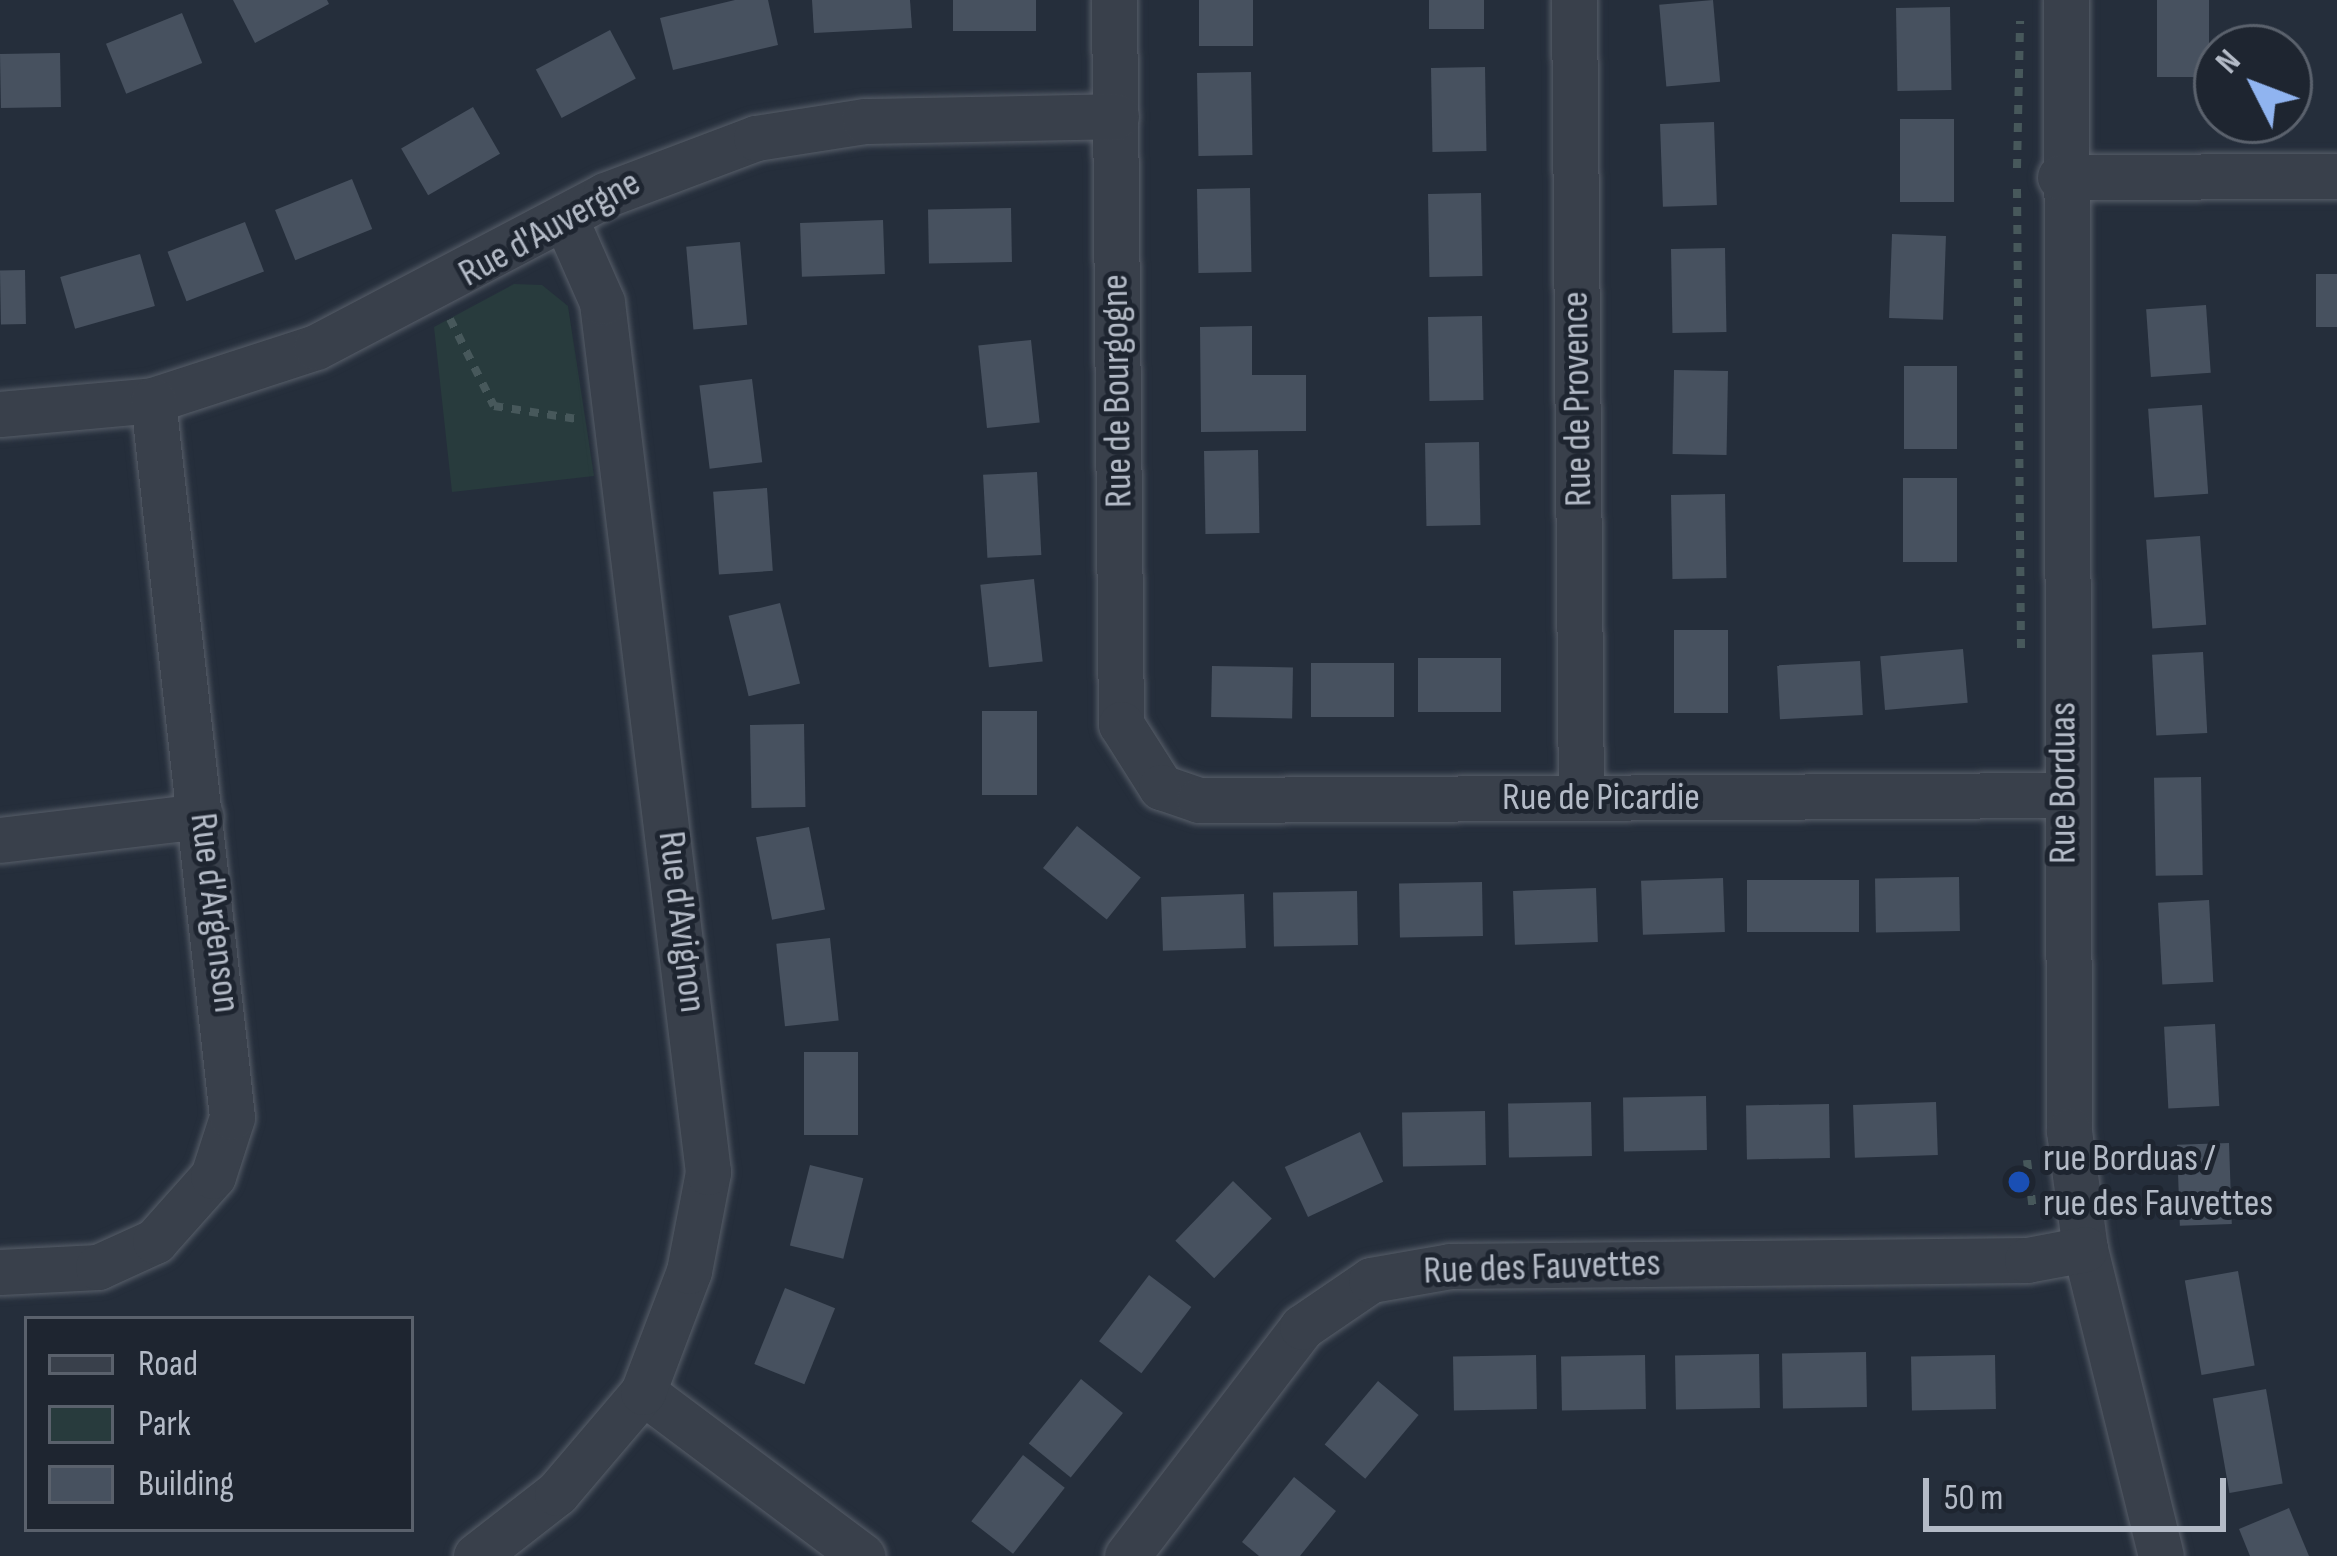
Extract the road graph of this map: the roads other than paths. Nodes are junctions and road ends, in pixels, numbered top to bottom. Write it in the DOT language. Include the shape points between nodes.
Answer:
graph roads {
  1 [pos="1114,0"];
  2 [pos="1574,0"];
  3 [pos="2066,0"];
  4 [pos="1116,116"];
  5 [pos="2337,176"];
  6 [pos="2060,177"];
  7 [pos="565,218"];
  8 [pos="153,400"];
  9 [pos="0,414"];
  10 [pos="1146,775"];
  11 [pos="2063,795"];
  12 [pos="1581,798"];
  13 [pos="201,816"];
  14 [pos="0,840"];
  15 [pos="2085,1249"];
  16 [pos="0,1272"];
  17 [pos="643,1392"];
  18 [pos="476,1556"];
  19 [pos="862,1556"];
  20 [pos="1126,1556"];
  21 [pos="2161,1556"];
  1 -- 4 [label="street, Rue de Bourgogne"];
  2 -- 12 [label="street, Rue de Provence"];
  3 -- 6 [label="street, Rue Borduas"];
  4 -- 7 [label="street, Rue d'Auvergne" via="797,130 673,164"];
  4 -- 10 [label="street, Rue de Bourgogne" via="1121,724"];
  5 -- 6 [label="street"];
  6 -- 11 [label="street, Rue Borduas"];
  7 -- 8 [label="street, Rue d'Auvergne" via="358,331"];
  7 -- 17 [label="street, Rue d'Avignon" via="602,302 708,1139 699,1232"];
  8 -- 9 [label="street, Rue d'Auvergne"];
  8 -- 13 [label="street, Rue d'Argenson"];
  10 -- 12 [label="street, Rue de Picardie" via="1199,800"];
  11 -- 12 [label="street, Rue de Picardie"];
  11 -- 15 [label="street, Rue Borduas" via="2066,1076"];
  13 -- 14 [label="street"];
  13 -- 16 [label="street, Rue d'Argenson" via="233,1080 219,1161 177,1222 128,1257"];
  15 -- 20 [label="street, Rue des Fauvettes" via="2027,1260 1450,1266 1371,1280 1302,1328"];
  15 -- 21 [label="street, Rue Borduas"];
  17 -- 18 [label="street, Rue d'Avignon" via="557,1493"];
  17 -- 19 [label="street"];
}
